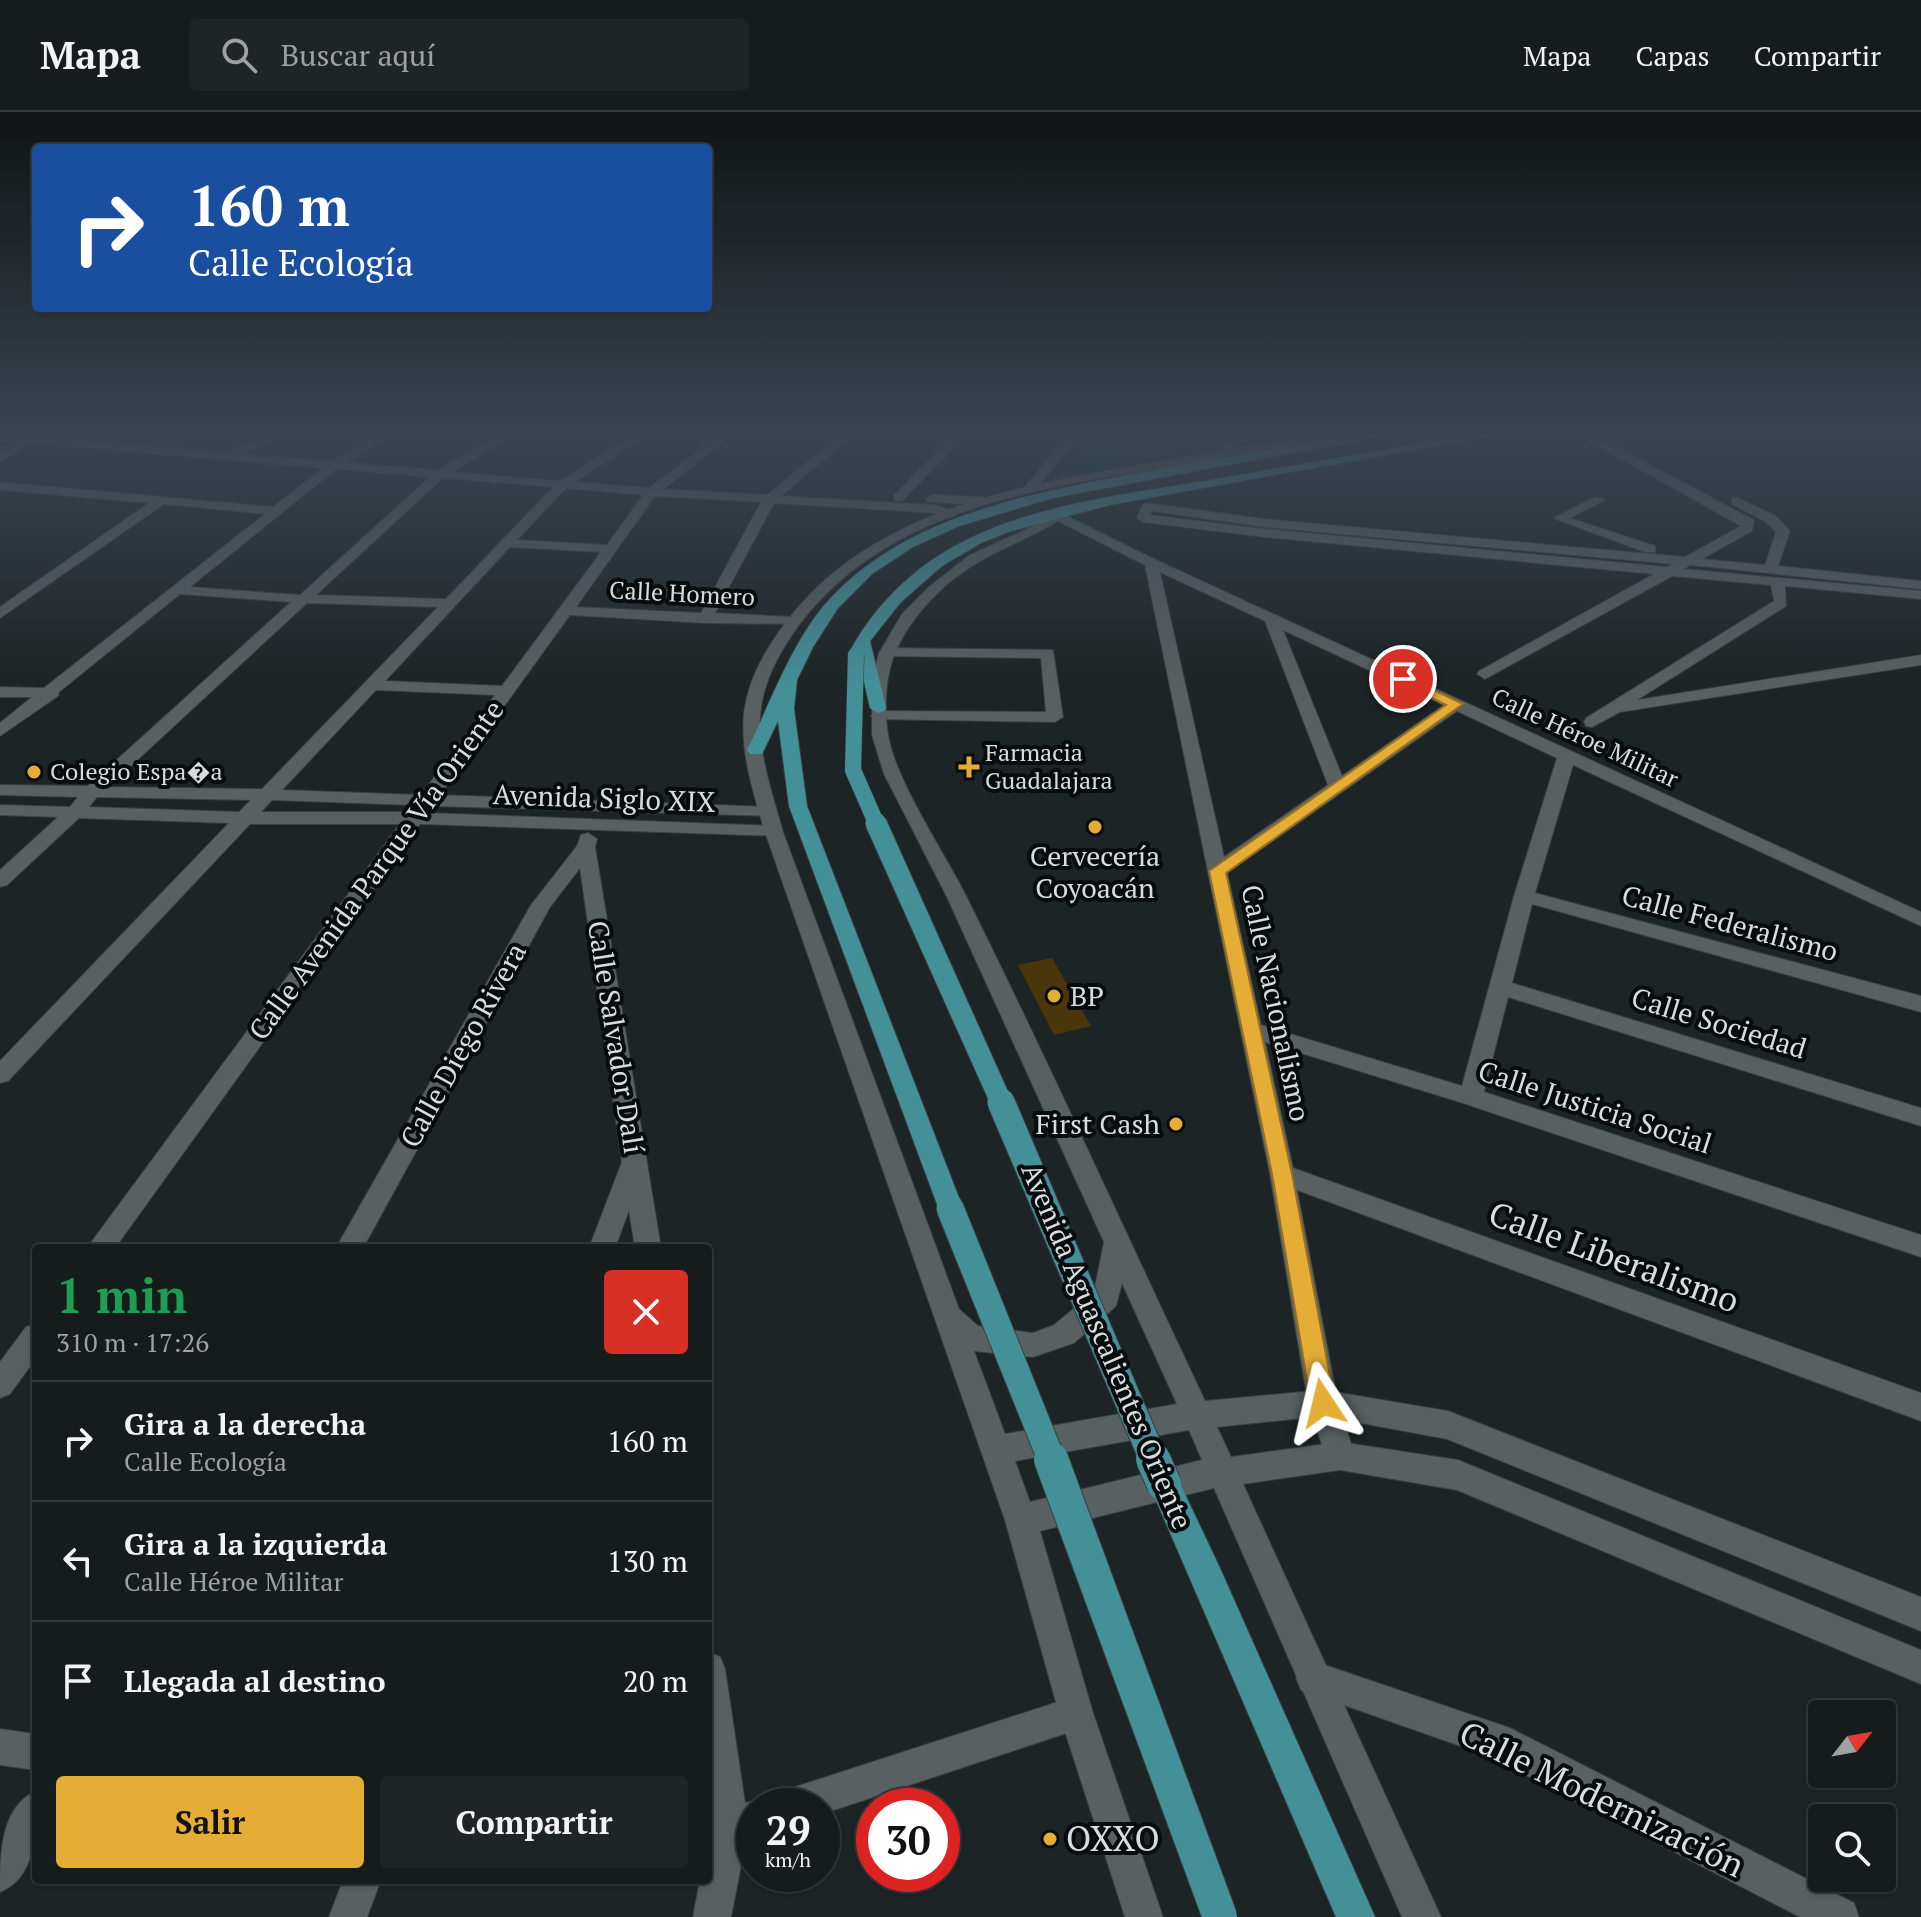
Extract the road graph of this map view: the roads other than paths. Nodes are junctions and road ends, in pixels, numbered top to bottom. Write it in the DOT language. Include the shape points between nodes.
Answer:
graph roads {
  1 [pos="135,519"];
  2 [pos="267,519"];
  3 [pos="392,519"];
  4 [pos="531,519"];
  5 [pos="633,519"];
  6 [pos="761,519"];
  7 [pos="937,519"];
  8 [pos="973,519"];
  9 [pos="1051,519"];
  10 [pos="1065,519"];
  11 [pos="1158,519"];
  12 [pos="1215,519"];
  13 [pos="1563,519"];
  14 [pos="1742,519"];
  15 [pos="1768,519"];
  16 [pos="1264,528"];
  17 [pos="904,533"];
  18 [pos="507,543"];
  19 [pos="611,549"];
  20 [pos="885,559"];
  21 [pos="1686,561"];
  22 [pos="1151,563"];
  23 [pos="853,564"];
  24 [pos="948,567"];
  25 [pos="1667,573"];
  26 [pos="1774,577"];
  27 [pos="1921,585"];
  28 [pos="177,590"];
  29 [pos="1921,595"];
  30 [pos="302,599"];
  31 [pos="449,603"];
  32 [pos="568,611"];
  33 [pos="0,614"];
  34 [pos="1271,618"];
  35 [pos="705,619"];
  36 [pos="793,621"];
  37 [pos="859,647"];
  38 [pos="887,653"];
  39 [pos="1921,660"];
  40 [pos="1485,674"];
  41 [pos="372,685"];
  42 [pos="788,688"];
  43 [pos="505,691"];
  44 [pos="0,692"];
  45 [pos="52,693"];
  46 [pos="1456,704"];
  47 [pos="1618,707"];
  48 [pos="878,712"];
  49 [pos="1592,722"];
  50 [pos="0,731"];
  51 [pos="756,750"];
  52 [pos="1567,755"];
  53 [pos="1338,789"];
  54 [pos="0,790"];
  55 [pos="92,792"];
  56 [pos="270,795"];
  57 [pos="0,810"];
  58 [pos="420,810"];
  59 [pos="75,812"];
  60 [pos="243,818"];
  61 [pos="771,822"];
  62 [pos="588,837"];
  63 [pos="1217,871"];
  64 [pos="0,881"];
  65 [pos="1524,896"];
  66 [pos="1921,920"];
  67 [pos="1500,987"];
  68 [pos="1921,1004"];
  69 [pos="1249,1029"];
  70 [pos="0,1075"];
  71 [pos="1471,1097"];
  72 [pos="1921,1117"];
  73 [pos="635,1160"];
  74 [pos="1282,1174"];
  75 [pos="103,1244"];
  76 [pos="351,1244"];
  77 [pos="604,1244"];
  78 [pos="647,1244"];
  79 [pos="1116,1244"];
  80 [pos="1921,1246"];
  81 [pos="950,1315"];
  82 [pos="32,1341"];
  83 [pos="0,1385"];
  84 [pos="1323,1403"];
  85 [pos="1921,1407"];
  86 [pos="1197,1415"];
  87 [pos="997,1450"];
  88 [pos="1340,1456"];
  89 [pos="1222,1471"];
  90 [pos="1021,1520"];
  91 [pos="1921,1614"];
  92 [pos="1921,1667"];
  93 [pos="1313,1678"];
  94 [pos="712,1696"];
  95 [pos="1076,1713"];
  96 [pos="0,1747"];
  97 [pos="32,1751"];
  98 [pos="840,1790"];
  99 [pos="32,1816"];
  100 [pos="731,1823"];
  101 [pos="0,1873"];
  102 [pos="360,1884"];
  103 [pos="348,1917"];
  104 [pos="712,1917"];
  105 [pos="1144,1917"];
  106 [pos="1220,1917"];
  107 [pos="1356,1917"];
  108 [pos="1422,1917"];
  109 [pos="1840,1917"];
  1 -- 33 [label="street"];
  2 -- 28 [label="street"];
  3 -- 30 [label="street"];
  4 -- 18 [label="street"];
  5 -- 19 [label="street, Calle Avenida Parque Vía Oriente"];
  6 -- 35 [label="street"];
  7 -- 17 [label="street"];
  8 -- 20 [label="main road"];
  9 -- 24 [label="street"];
  10 -- 22 [label="street, Calle Héroe Militar"];
  11 -- 16 [label="street"];
  12 -- 16 [label="street"];
  13 -- 21 [label="street"];
  14 -- 21 [label="street" via="1749,523 1747,528"];
  15 -- 26 [label="street" via="1783,531"];
  16 -- 21 [label="street"];
  16 -- 25 [label="street"];
  17 -- 20 [label="main road"];
  17 -- 23 [label="street"];
  18 -- 19 [label="street"];
  18 -- 31 [label="street"];
  19 -- 32 [label="street, Calle Avenida Parque Vía Oriente"];
  20 -- 23 [label="main road"];
  20 -- 42 [label="main road" via="818,620"];
  21 -- 25 [label="street"];
  21 -- 26 [label="street"];
  22 -- 34 [label="street, Calle Héroe Militar"];
  22 -- 63 [label="street, Calle Nacionalismo"];
  23 -- 36 [label="street"];
  24 -- 37 [label="main road" via="908,588"];
  24 -- 38 [label="street" via="907,617"];
  25 -- 26 [label="street"];
  25 -- 40 [label="street"];
  26 -- 27 [label="street"];
  26 -- 29 [label="street"];
  26 -- 47 [label="street" via="1781,603"];
  28 -- 30 [label="street"];
  28 -- 45 [label="street"];
  30 -- 31 [label="street"];
  30 -- 55 [label="street"];
  31 -- 41 [label="street"];
  32 -- 35 [label="street, Calle Homero"];
  32 -- 43 [label="street, Calle Avenida Parque Vía Oriente"];
  34 -- 46 [label="street, Calle Héroe Militar"];
  34 -- 53 [label="street"];
  35 -- 36 [label="street, Calle Homero"];
  36 -- 51 [label="street" via="756,691"];
  37 -- 48 [label="main road"];
  37 -- 107 [label="main road, Avenida Aguascalientes Oriente, bridge" via="853,770"];
  38 -- 48 [label="street"];
  38 -- 48 [label="street" via="1048,653 1055,717"];
  39 -- 47 [label="street"];
  41 -- 43 [label="street"];
  41 -- 56 [label="street"];
  42 -- 51 [label="main road"];
  42 -- 106 [label="main road, bridge" via="789,754 806,829 1054,1465"];
  43 -- 58 [label="street, Calle Avenida Parque Vía Oriente"];
  44 -- 45 [label="street"];
  45 -- 50 [label="street"];
  46 -- 52 [label="street, Calle Héroe Militar"];
  46 -- 53 [label="street"];
  47 -- 49 [label="street"];
  48 -- 79 [label="street" via="893,774 957,897"];
  51 -- 61 [label="street"];
  52 -- 65 [label="street"];
  52 -- 66 [label="street, Calle Héroe Militar"];
  53 -- 63 [label="street"];
  54 -- 55 [label="street, Avenida Siglo XIX"];
  55 -- 56 [label="street, Avenida Siglo XIX"];
  55 -- 59 [label="street"];
  56 -- 58 [label="street, Avenida Siglo XIX"];
  56 -- 60 [label="street"];
  57 -- 59 [label="street, Avenida Siglo XIX"];
  58 -- 60 [label="street, Avenida Siglo XIX"];
  58 -- 61 [label="street, Avenida Siglo XIX"];
  58 -- 62 [label="street, Avenida Siglo XIX"];
  58 -- 75 [label="street, Calle Avenida Parque Vía Oriente"];
  59 -- 60 [label="street, Avenida Siglo XIX"];
  59 -- 64 [label="street"];
  60 -- 70 [label="street"];
  61 -- 62 [label="street, Avenida Siglo XIX"];
  61 -- 81 [label="street"];
  62 -- 73 [label="street, Calle Salvador Dalí"];
  62 -- 76 [label="street, Calle Diego Rivera" via="541,905"];
  63 -- 69 [label="street, Calle Nacionalismo"];
  65 -- 67 [label="street"];
  65 -- 68 [label="street, Calle Federalismo"];
  67 -- 71 [label="street"];
  67 -- 72 [label="street, Calle Sociedad"];
  69 -- 71 [label="street, Calle Justicia Social"];
  69 -- 74 [label="street, Calle Nacionalismo"];
  71 -- 80 [label="street, Calle Justicia Social"];
  73 -- 77 [label="street"];
  73 -- 78 [label="street, Calle Salvador Dalí"];
  74 -- 84 [label="street, Calle Nacionalismo"];
  74 -- 85 [label="street, Calle Liberalismo"];
  79 -- 81 [label="street" via="1106,1298 1064,1334 1033,1345 971,1338"];
  79 -- 86 [label="street"];
  81 -- 87 [label="street"];
  82 -- 83 [label="street"];
  84 -- 86 [label="street"];
  84 -- 88 [label="street, Calle Nacionalismo"];
  84 -- 91 [label="street" via="1448,1425"];
  86 -- 87 [label="street"];
  86 -- 89 [label="street"];
  87 -- 90 [label="street"];
  88 -- 89 [label="street"];
  88 -- 92 [label="street" via="1458,1475"];
  89 -- 90 [label="street"];
  89 -- 93 [label="street"];
  90 -- 95 [label="street"];
  93 -- 108 [label="street"];
  93 -- 109 [label="street, Calle Modernización" via="1497,1741"];
  94 -- 100 [label="street"];
  95 -- 98 [label="street"];
  95 -- 105 [label="street"];
  96 -- 97 [label="street"];
  99 -- 101 [label="street"];
  100 -- 104 [label="street"];
  102 -- 103 [label="street"];
}
